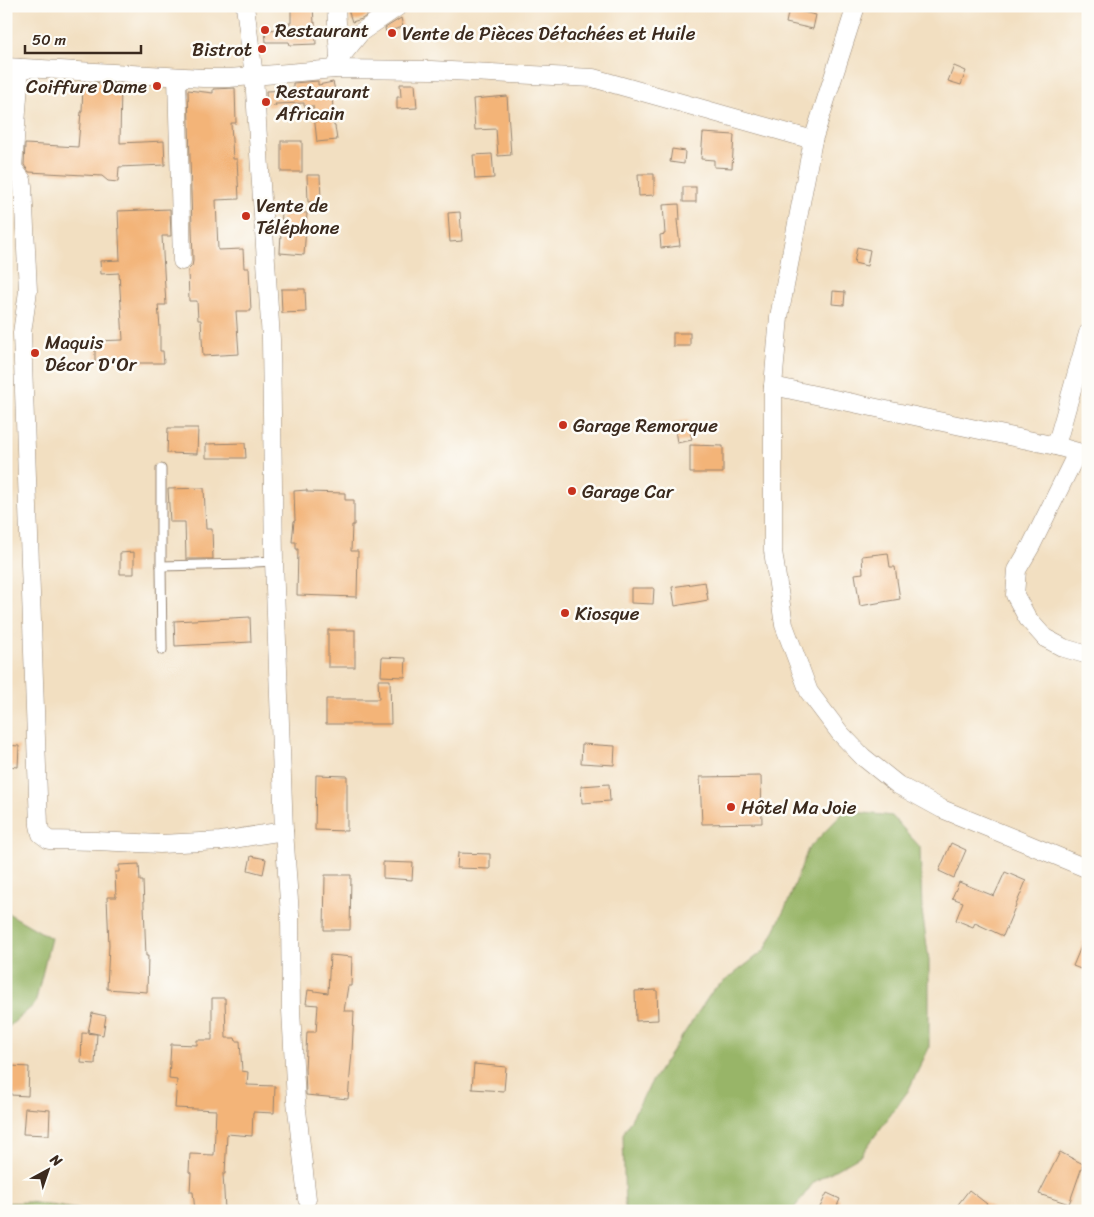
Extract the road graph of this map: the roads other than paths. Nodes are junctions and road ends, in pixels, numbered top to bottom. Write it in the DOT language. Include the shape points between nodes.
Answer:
graph roads {
  1 [pos="246,6"];
  2 [pos="336,6"];
  3 [pos="399,6"];
  4 [pos="856,6"];
  5 [pos="337,64"];
  6 [pos="13,67"];
  7 [pos="254,76"];
  8 [pos="177,77"];
  9 [pos="813,140"];
  10 [pos="10,168"];
  11 [pos="182,261"];
  12 [pos="1088,333"];
  13 [pos="773,386"];
  14 [pos="1056,446"];
  15 [pos="1082,454"];
  16 [pos="162,469"];
  17 [pos="274,561"];
  18 [pos="161,566"];
  19 [pos="162,650"];
  20 [pos="1088,655"];
  21 [pos="284,831"];
  22 [pos="1088,869"];
  23 [pos="307,1198"];
  1 -- 7 [label="street"];
  2 -- 5 [label="street"];
  3 -- 5 [label="street" via="361,32"];
  4 -- 9 [label="street"];
  5 -- 7 [label="street"];
  5 -- 9 [label="street" via="593,78"];
  6 -- 8 [label="street"];
  6 -- 10 [label="street"];
  7 -- 8 [label="street"];
  7 -- 17 [label="street" via="270,339"];
  8 -- 11 [label="street"];
  9 -- 13 [label="street" via="779,317"];
  10 -- 21 [label="street" via="22,180 23,186 28,291 22,333 38,825 41,834 49,840 160,844 222,841"];
  12 -- 14 [label="street"];
  13 -- 14 [label="street"];
  13 -- 22 [label="street" via="773,551 784,625 809,692 840,733 863,757 898,785 942,809"];
  14 -- 15 [label="street"];
  15 -- 20 [label="street" via="1017,570 1015,595 1028,619 1045,638"];
  16 -- 18 [label="lane"];
  17 -- 18 [label="lane"];
  17 -- 21 [label="street"];
  18 -- 19 [label="lane"];
  21 -- 23 [label="street" via="296,1101"];
}
